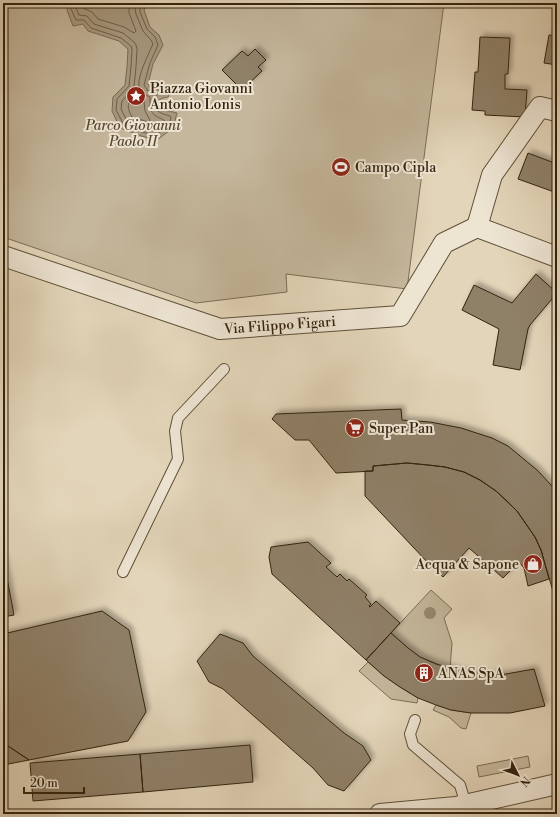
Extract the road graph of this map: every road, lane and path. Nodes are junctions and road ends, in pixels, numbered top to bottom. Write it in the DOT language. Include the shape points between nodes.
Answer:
graph roads {
  1 [pos="557,111"];
  2 [pos="477,227"];
  3 [pos="3,256"];
  4 [pos="557,257"];
  5 [pos="224,369"];
  6 [pos="123,572"];
  7 [pos="415,720"];
  8 [pos="557,784"];
  9 [pos="466,805"];
  10 [pos="380,814"];
  1 -- 2 [label="street" via="540,107 492,176"];
  2 -- 3 [label="street, Via Filippo Figari" via="444,243 400,316 220,329"];
  2 -- 4 [label="street"];
  5 -- 6 [label="lane" via="178,418 175,431 178,459"];
  7 -- 9 [label="lane" via="410,734 413,745 460,785"];
  8 -- 9 [label="street"];
  9 -- 10 [label="street"];
}
